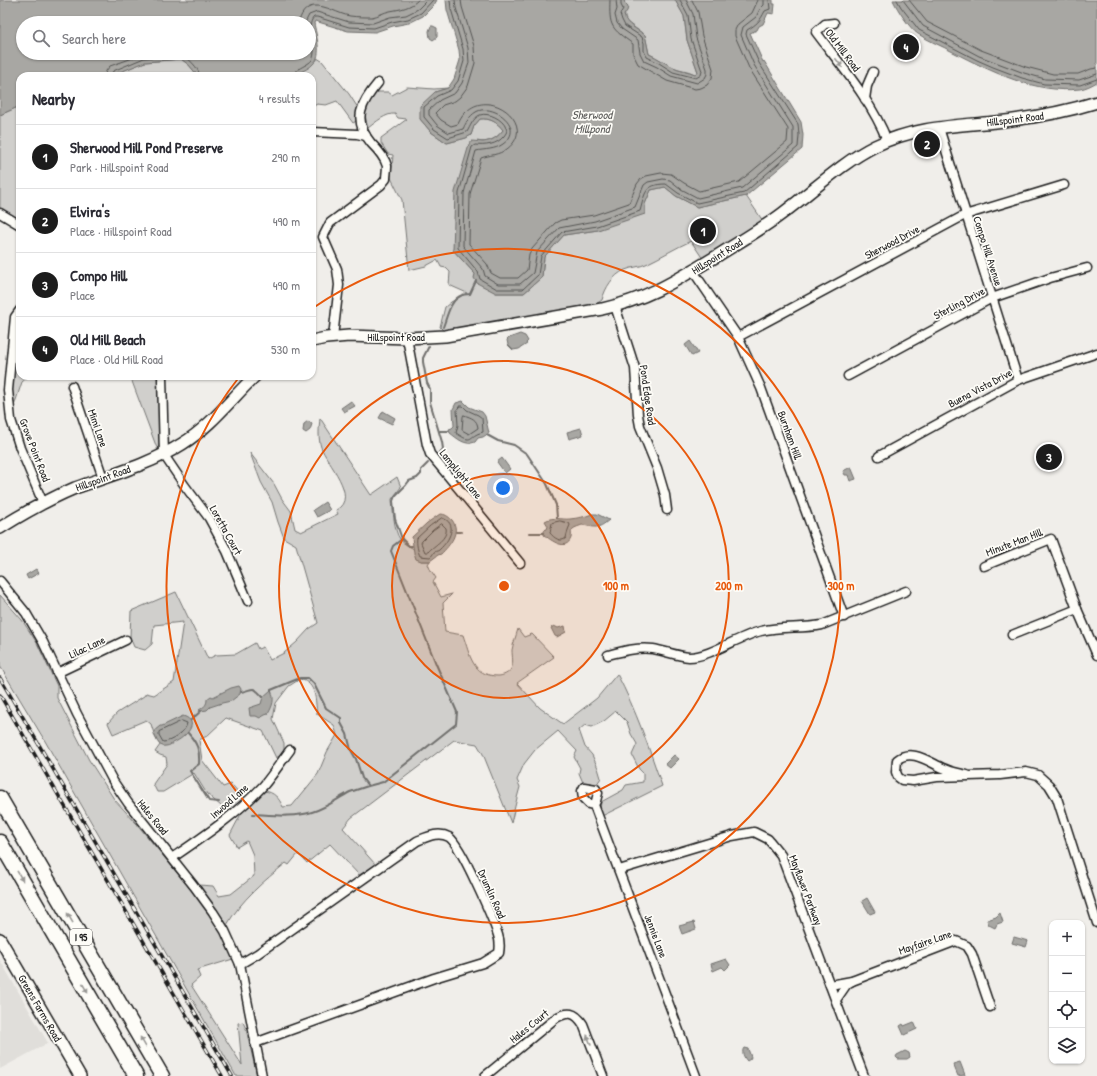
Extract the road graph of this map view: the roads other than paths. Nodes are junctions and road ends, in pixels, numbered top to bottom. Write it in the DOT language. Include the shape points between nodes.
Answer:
graph roads {
  1 [pos="834,23"];
  2 [pos="873,72"];
  3 [pos="378,83"];
  4 [pos="865,99"];
  5 [pos="1097,102"];
  6 [pos="939,128"];
  7 [pos="316,132"];
  8 [pos="366,136"];
  9 [pos="887,140"];
  10 [pos="1064,185"];
  11 [pos="0,213"];
  12 [pos="965,215"];
  13 [pos="16,223"];
  14 [pos="1087,268"];
  15 [pos="693,270"];
  16 [pos="992,298"];
  17 [pos="614,306"];
  18 [pos="16,316"];
  19 [pos="333,337"];
  20 [pos="738,337"];
  21 [pos="406,338"];
  22 [pos="316,340"];
  23 [pos="1097,353"];
  24 [pos="848,376"];
  25 [pos="162,380"];
  26 [pos="251,380"];
  27 [pos="1018,380"];
  28 [pos="72,386"];
  29 [pos="164,455"];
  30 [pos="879,456"];
  31 [pos="103,478"];
  32 [pos="43,503"];
  33 [pos="667,510"];
  34 [pos="0,528"];
  35 [pos="520,563"];
  36 [pos="984,566"];
  37 [pos="0,581"];
  38 [pos="906,591"];
  39 [pos="248,601"];
  40 [pos="1077,609"];
  41 [pos="844,617"];
  42 [pos="1012,635"];
  43 [pos="126,640"];
  44 [pos="608,655"];
  45 [pos="1097,655"];
  46 [pos="57,673"];
  47 [pos="290,750"];
  48 [pos="967,775"];
  49 [pos="0,798"];
  50 [pos="594,805"];
  51 [pos="0,842"];
  52 [pos="172,858"];
  53 [pos="619,870"];
  54 [pos="1097,923"];
  55 [pos="0,939"];
  56 [pos="240,964"];
  57 [pos="852,981"];
  58 [pos="830,985"];
  59 [pos="836,1000"];
  60 [pos="990,1007"];
  61 [pos="255,1043"];
  62 [pos="80,1076"];
  63 [pos="136,1076"];
  64 [pos="162,1076"];
  65 [pos="262,1076"];
  66 [pos="485,1076"];
  67 [pos="603,1076"];
  68 [pos="696,1076"];
  69 [pos="864,1076"];
  1 -- 4 [label="street, Old Mill Road, one-way" via="825,24 816,32"];
  2 -- 4 [label="street, Old Mill Road"];
  3 -- 8 [label="street" via="361,107 360,121"];
  4 -- 9 [label="street, Old Mill Road"];
  5 -- 6 [label="street, Hillspoint Road" via="1048,115"];
  6 -- 9 [label="street, Hillspoint Road"];
  6 -- 12 [label="street, Compo Hill Avenue"];
  7 -- 8 [label="street"];
  8 -- 19 [label="street" via="387,166 386,179 330,223 324,233 323,240 337,269 339,286"];
  9 -- 15 [label="street, Hillspoint Road" via="850,161 767,225"];
  10 -- 12 [label="street, Sherwood Drive"];
  11 -- 13 [label="street"];
  12 -- 16 [label="street, Compo Hill Avenue"];
  12 -- 20 [label="street, Sherwood Drive"];
  14 -- 16 [label="street, Sterling Drive"];
  15 -- 17 [label="street, Hillspoint Road" via="636,300"];
  15 -- 20 [label="street, Burnham Hill"];
  16 -- 24 [label="street, Sterling Drive"];
  16 -- 27 [label="street, Compo Hill Avenue"];
  17 -- 21 [label="street, Hillspoint Road" via="458,334"];
  17 -- 33 [label="street, Pond Edge Road" via="635,368 640,426 657,468"];
  18 -- 32 [label="street, Grove Point Road" via="8,390 11,420"];
  19 -- 21 [label="street, Hillspoint Road"];
  19 -- 22 [label="street, Hillspoint Road"];
  20 -- 41 [label="street, Burnham Hill" via="761,388"];
  21 -- 35 [label="street, Lamplight Lane" via="430,454"];
  23 -- 27 [label="street, Buena Vista Drive"];
  25 -- 29 [label="street"];
  26 -- 29 [label="street, Hillspoint Road" via="202,429"];
  27 -- 30 [label="street, Buena Vista Drive"];
  28 -- 31 [label="street, Mimi Lane"];
  29 -- 31 [label="street, Hillspoint Road"];
  29 -- 39 [label="street, Loretta Court" via="210,518"];
  31 -- 32 [label="street, Hillspoint Road"];
  32 -- 34 [label="street, Hillspoint Road"];
  36 -- 40 [label="street, Minute Man Hill" via="1051,539"];
  37 -- 46 [label="street, Hales Road" via="26,613"];
  38 -- 41 [label="street"];
  40 -- 42 [label="street"];
  40 -- 45 [label="street, Minute Man Hill"];
  41 -- 44 [label="street" via="822,626 761,630 710,652 690,657 653,649 627,650"];
  43 -- 46 [label="street, Lilac Lane"];
  46 -- 52 [label="street, Hales Road" via="83,727 120,793"];
  47 -- 52 [label="street, Inwood Lane" via="250,799"];
  48 -- 48 [label="street" via="906,781 898,777 897,760 901,756 909,755"];
  48 -- 54 [label="street" via="1026,772 1038,775 1049,785 1057,798"];
  64 -- 49 [label="highway, I 95, one-way"];
  50 -- 53 [label="street, Jennie Lane"];
  51 -- 63 [label="highway, I 95, one-way"];
  52 -- 56 [label="street, Hales Road" via="213,912"];
  53 -- 58 [label="street, Mayflower Parkway" via="732,836 754,832 768,839 781,855"];
  53 -- 68 [label="street, Jennie Lane"];
  55 -- 62 [label="street, Greens Farms Road"];
  56 -- 61 [label="street, Hales Road"];
  56 -- 61 [label="street, Drumlin Road" via="417,841 438,834 449,837 457,845 499,936 499,953 483,963 434,978"];
  57 -- 58 [label="street, Mayfaire Lane"];
  57 -- 59 [label="street, Mayfaire Lane"];
  57 -- 60 [label="street, Mayfaire Lane" via="956,941 967,946 972,954"];
  58 -- 59 [label="street, Mayflower Parkway"];
  59 -- 69 [label="street, Mayflower Parkway"];
  61 -- 65 [label="street, Hales Road"];
  67 -- 66 [label="street, Hales Court, one-way" via="583,1024 571,1013 556,1018"];
}
